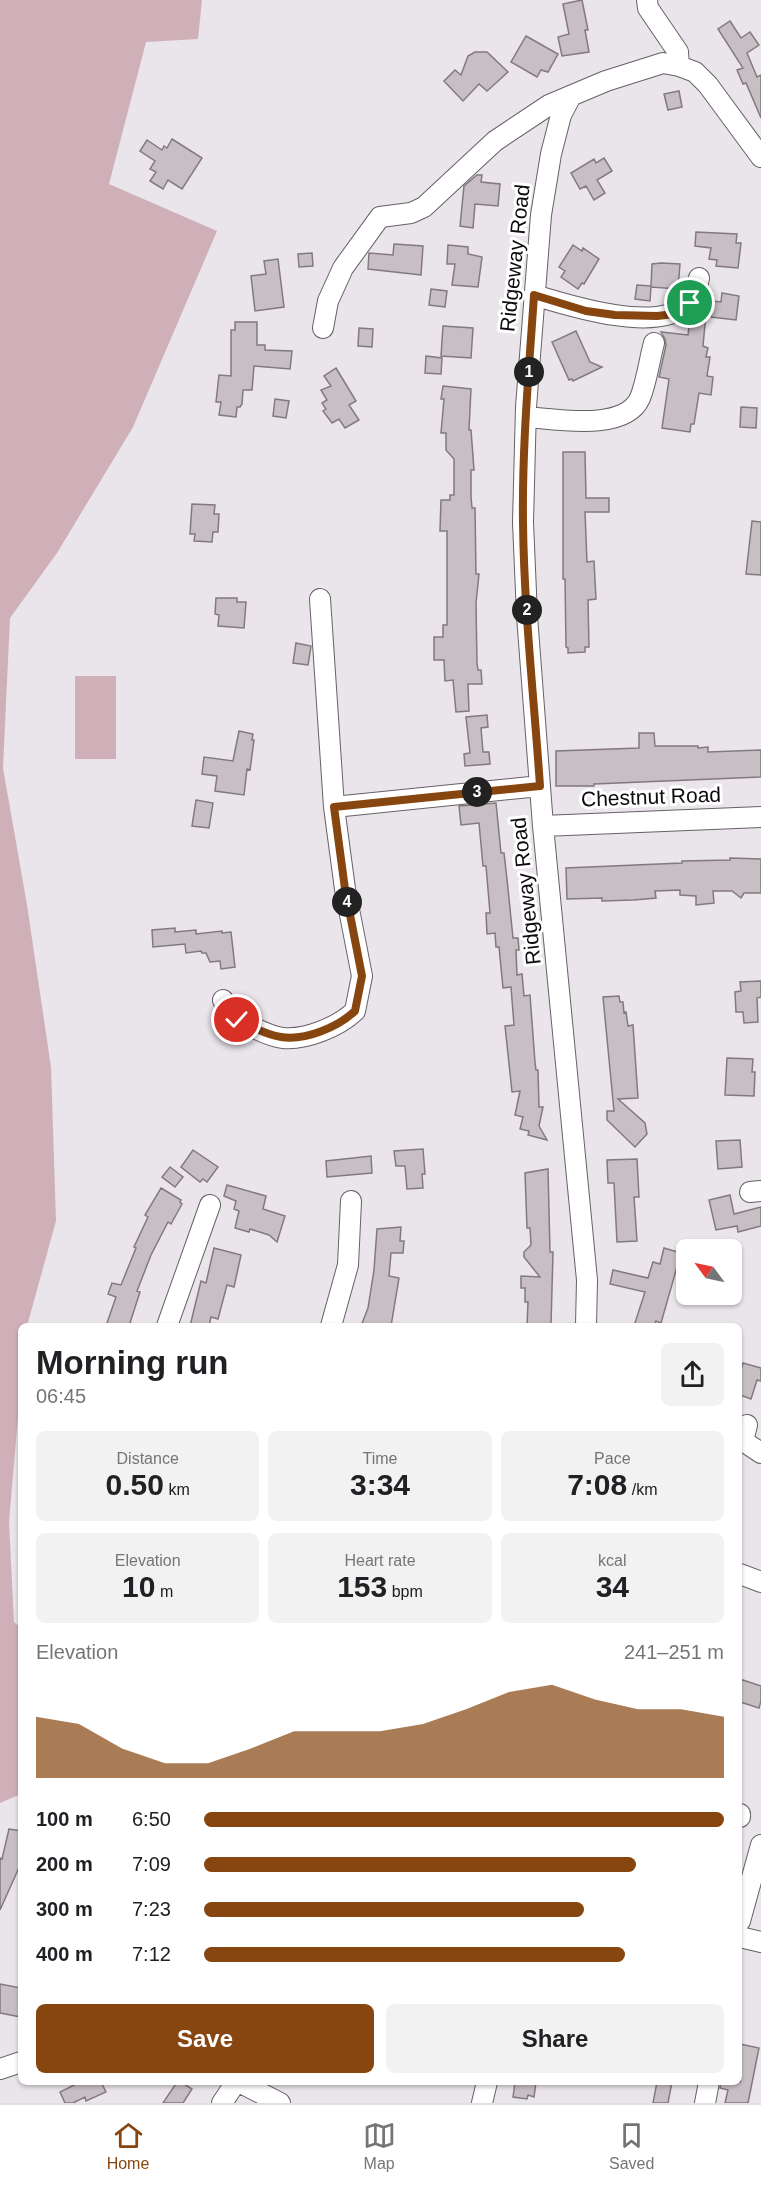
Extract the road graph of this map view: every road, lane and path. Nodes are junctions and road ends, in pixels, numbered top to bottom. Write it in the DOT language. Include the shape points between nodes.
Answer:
graph roads {
  1 [pos="646,0"];
  2 [pos="679,66"];
  3 [pos="571,96"];
  4 [pos="761,157"];
  5 [pos="699,278"];
  6 [pos="534,295"];
  7 [pos="323,328"];
  8 [pos="654,343"];
  9 [pos="526,417"];
  10 [pos="320,599"];
  11 [pos="540,786"];
  12 [pos="334,807"];
  13 [pos="761,817"];
  14 [pos="543,826"];
  15 [pos="223,1000"];
  16 [pos="351,1201"];
  17 [pos="210,1206"];
  18 [pos="168,1323"];
  19 [pos="332,1323"];
  20 [pos="586,1323"];
  21 [pos="747,1425"];
  22 [pos="761,1453"];
  23 [pos="742,1575"];
  24 [pos="761,1582"];
  25 [pos="761,1845"];
  26 [pos="742,1905"];
  27 [pos="742,1937"];
  28 [pos="761,1942"];
  29 [pos="18,2063"];
  30 [pos="0,2069"];
  31 [pos="235,2085"];
  32 [pos="243,2085"];
  33 [pos="486,2085"];
  34 [pos="708,2085"];
  35 [pos="222,2103"];
  36 [pos="280,2103"];
  37 [pos="482,2103"];
  38 [pos="705,2103"];
  1 -- 2 [label="street" via="678,52"];
  2 -- 3 [label="street" via="663,63"];
  2 -- 4 [label="street" via="695,72 708,85"];
  3 -- 6 [label="street, Ridgeway Road" via="551,154"];
  3 -- 7 [label="street" via="549,105 495,141 424,207 380,217 343,268 328,301"];
  5 -- 6 [label="street" via="690,303 675,314 657,316 586,311"];
  6 -- 9 [label="street, Ridgeway Road"];
  8 -- 9 [label="street" via="639,399 629,412 616,418 584,421"];
  9 -- 11 [label="street, Ridgeway Road" via="523,522"];
  10 -- 12 [label="street"];
  11 -- 12 [label="street"];
  11 -- 14 [label="street, Ridgeway Road"];
  12 -- 15 [label="street" via="362,976 355,1011 323,1030 283,1038 237,1020 227,1012"];
  13 -- 14 [label="street, Chestnut Road"];
  14 -- 20 [label="street, Ridgeway Road" via="587,1280"];
  16 -- 19 [label="street" via="348,1265"];
  17 -- 18 [label="street"];
  21 -- 22 [label="street" via="743,1441"];
  23 -- 24 [label="street"];
  25 -- 26 [label="street"];
  27 -- 28 [label="street"];
  29 -- 30 [label="street"];
  31 -- 35 [label="street"];
  32 -- 36 [label="street"];
  33 -- 37 [label="street"];
  34 -- 38 [label="street"];
}
